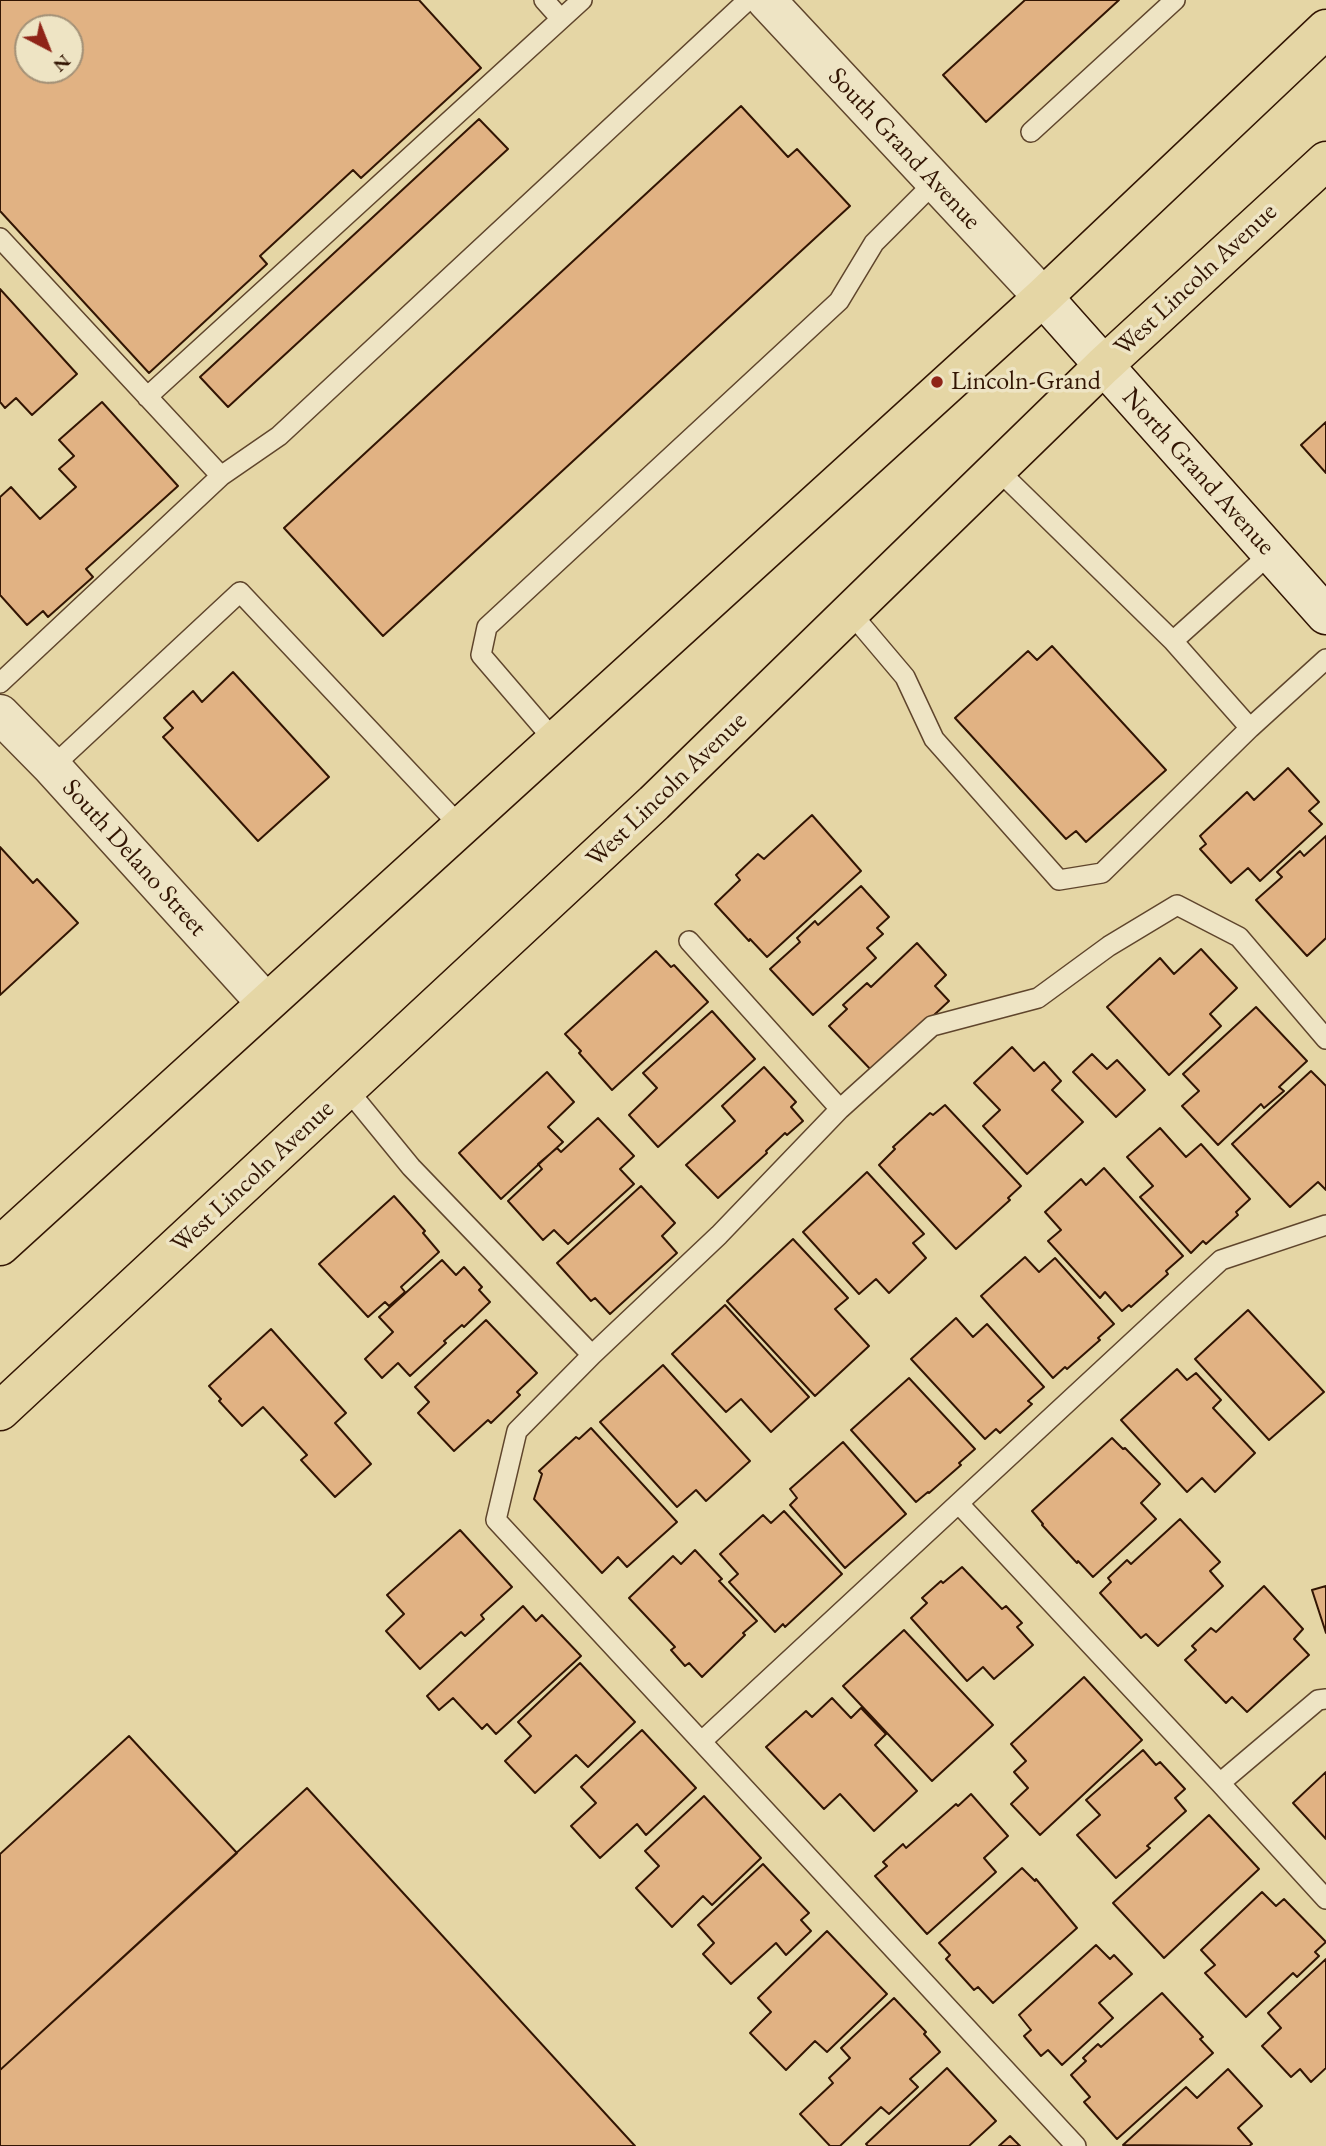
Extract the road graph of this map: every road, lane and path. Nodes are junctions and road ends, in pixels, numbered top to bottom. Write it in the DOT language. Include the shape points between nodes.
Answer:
graph roads {
  1 [pos="544,0"];
  2 [pos="582,0"];
  3 [pos="748,0"];
  4 [pos="766,0"];
  5 [pos="1175,0"];
  6 [pos="561,19"];
  7 [pos="1326,29"];
  8 [pos="1031,132"];
  9 [pos="1326,161"];
  10 [pos="935,182"];
  11 [pos="0,238"];
  12 [pos="1043,298"];
  13 [pos="1103,366"];
  14 [pos="146,397"];
  15 [pos="997,469"];
  16 [pos="221,476"];
  17 [pos="1271,553"];
  18 [pos="850,612"];
  19 [pos="1326,615"];
  20 [pos="1173,641"];
  21 [pos="1326,659"];
  22 [pos="0,683"];
  23 [pos="0,714"];
  24 [pos="1250,728"];
  25 [pos="554,740"];
  26 [pos="52,767"];
  27 [pos="460,826"];
  28 [pos="689,941"];
  29 [pos="266,1003"];
  30 [pos="1326,1039"];
  31 [pos="348,1090"];
  32 [pos="841,1109"];
  33 [pos="1326,1225"];
  34 [pos="0,1246"];
  35 [pos="592,1355"];
  36 [pos="0,1411"];
  37 [pos="959,1504"];
  38 [pos="1326,1699"];
  39 [pos="702,1741"];
  40 [pos="1220,1783"];
  41 [pos="1326,1899"];
  42 [pos="1076,2146"];
  1 -- 6 [label="lane"];
  2 -- 6 [label="lane"];
  3 -- 16 [label="lane" via="279,436"];
  4 -- 10 [label="street, South Grand Avenue"];
  5 -- 8 [label="lane"];
  6 -- 14 [label="lane"];
  7 -- 12 [label="main road"];
  9 -- 13 [label="main road, West Lincoln Avenue"];
  10 -- 12 [label="street, South Grand Avenue"];
  10 -- 25 [label="lane" via="874,243 839,301 487,627 481,655"];
  11 -- 14 [label="lane"];
  12 -- 13 [label="street, North Grand Avenue"];
  12 -- 25 [label="main road"];
  13 -- 15 [label="main road, West Lincoln Avenue"];
  13 -- 17 [label="street, North Grand Avenue"];
  14 -- 16 [label="lane"];
  15 -- 18 [label="main road, West Lincoln Avenue"];
  15 -- 20 [label="lane"];
  16 -- 22 [label="lane"];
  17 -- 19 [label="street, North Grand Avenue"];
  17 -- 20 [label="lane"];
  18 -- 24 [label="lane" via="905,677 934,739 1059,880 1102,873"];
  18 -- 31 [label="main road, West Lincoln Avenue"];
  20 -- 24 [label="lane"];
  21 -- 24 [label="lane"];
  23 -- 26 [label="street, South Delano Street"];
  25 -- 27 [label="main road"];
  26 -- 27 [label="lane" via="240,592"];
  26 -- 29 [label="street, South Delano Street"];
  27 -- 29 [label="main road"];
  28 -- 32 [label="lane"];
  29 -- 34 [label="main road"];
  30 -- 32 [label="lane" via="1239,937 1177,905 1038,998 932,1026"];
  31 -- 35 [label="lane" via="411,1167"];
  31 -- 36 [label="main road, West Lincoln Avenue"];
  32 -- 35 [label="lane" via="719,1235"];
  33 -- 37 [label="lane" via="1221,1260"];
  35 -- 39 [label="lane" via="517,1431 496,1520"];
  37 -- 39 [label="lane"];
  37 -- 40 [label="lane"];
  38 -- 40 [label="lane" via="1318,1700"];
  39 -- 42 [label="lane"];
  40 -- 41 [label="lane"];
}
